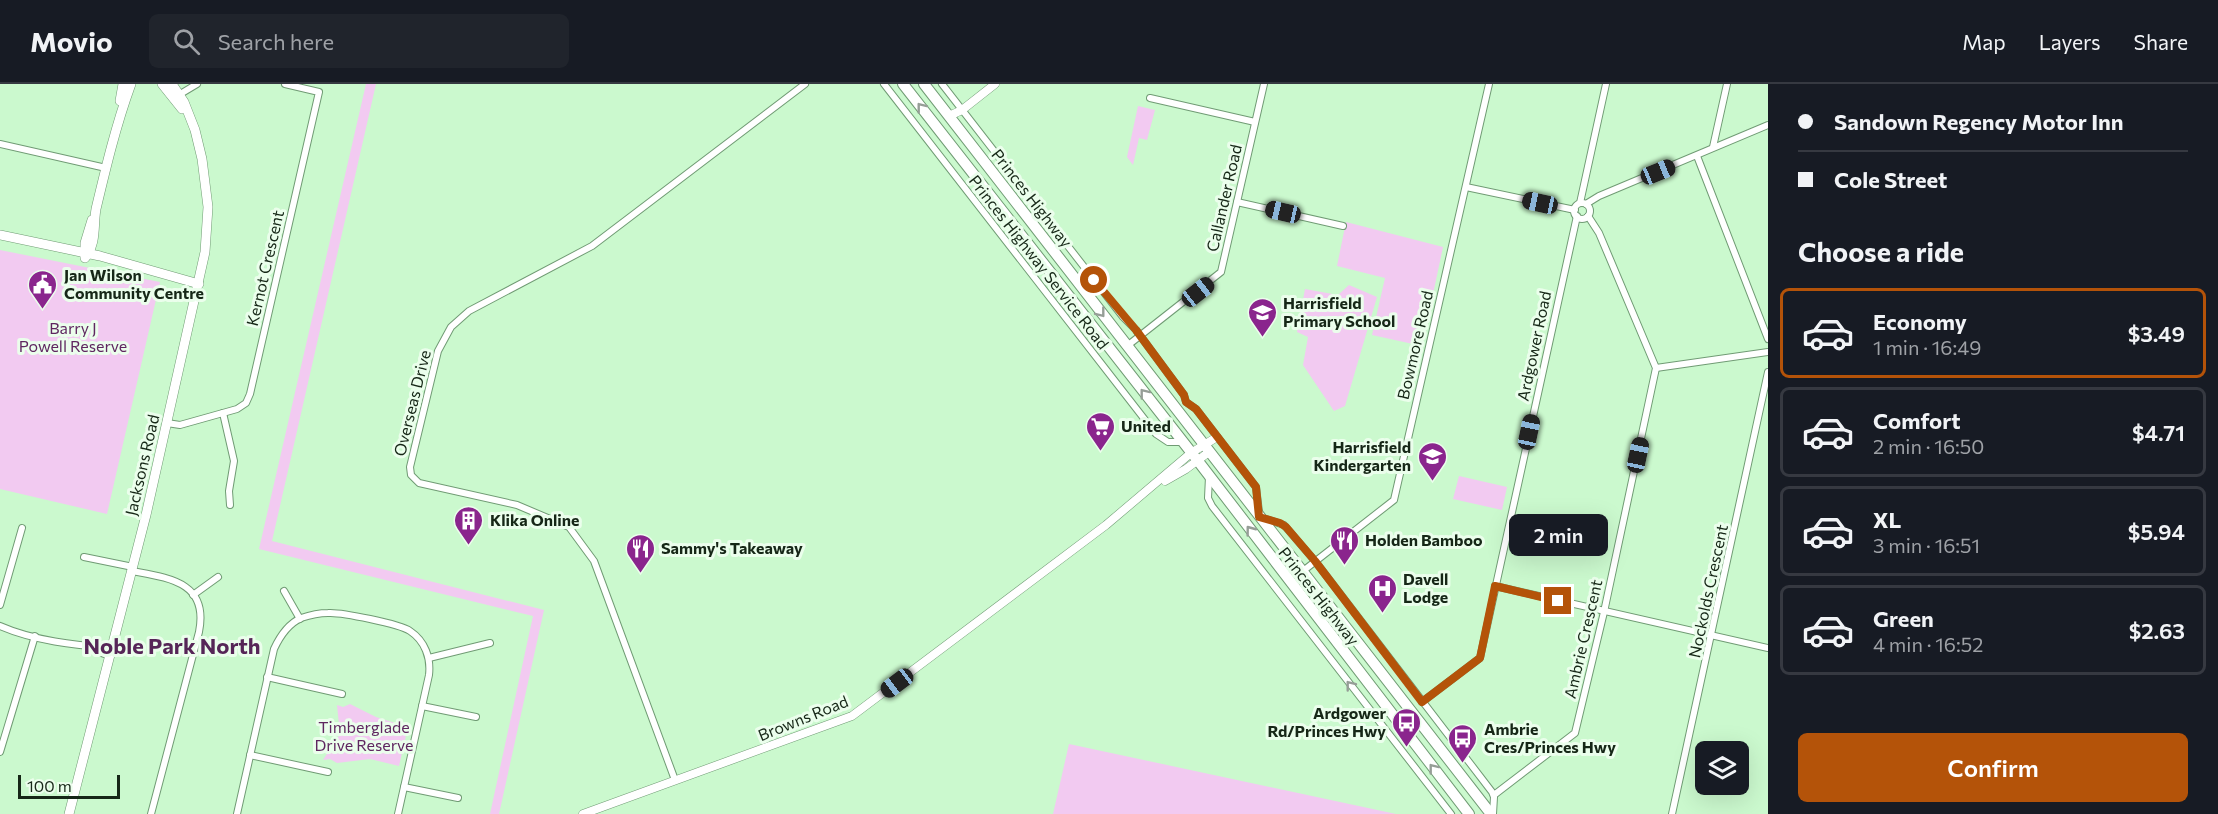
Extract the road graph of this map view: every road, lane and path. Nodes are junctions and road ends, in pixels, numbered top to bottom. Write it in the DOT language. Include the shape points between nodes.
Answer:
graph roads {
  1 [pos="123,84"];
  2 [pos="131,84"];
  3 [pos="162,84"];
  4 [pos="172,84"];
  5 [pos="196,84"];
  6 [pos="285,84"];
  7 [pos="805,84"];
  8 [pos="884,84"];
  9 [pos="903,84"];
  10 [pos="924,84"];
  11 [pos="942,84"];
  12 [pos="995,84"];
  13 [pos="1264,84"];
  14 [pos="1489,84"];
  15 [pos="1606,84"];
  16 [pos="1726,84"];
  17 [pos="177,96"];
  18 [pos="1150,98"];
  19 [pos="962,110"];
  20 [pos="949,116"];
  21 [pos="1255,122"];
  22 [pos="1768,125"];
  23 [pos="115,130"];
  24 [pos="959,130"];
  25 [pos="0,144"];
  26 [pos="1713,147"];
  27 [pos="1697,156"];
  28 [pos="106,168"];
  29 [pos="1466,187"];
  30 [pos="1237,202"];
  31 [pos="1583,204"];
  32 [pos="1001,211"];
  33 [pos="1576,213"];
  34 [pos="1588,216"];
  35 [pos="1343,226"];
  36 [pos="0,235"];
  37 [pos="86,254"];
  38 [pos="200,281"];
  39 [pos="1140,337"];
  40 [pos="1768,339"];
  41 [pos="1127,346"];
  42 [pos="1768,352"];
  43 [pos="1656,368"];
  44 [pos="1768,372"];
  45 [pos="223,413"];
  46 [pos="167,423"];
  47 [pos="1217,437"];
  48 [pos="1181,442"];
  49 [pos="1206,448"];
  50 [pos="1194,457"];
  51 [pos="1209,476"];
  52 [pos="230,505"];
  53 [pos="1259,516"];
  54 [pos="22,528"];
  55 [pos="1288,554"];
  56 [pos="84,557"];
  57 [pos="1315,561"];
  58 [pos="1275,564"];
  59 [pos="132,569"];
  60 [pos="1302,571"];
  61 [pos="218,577"];
  62 [pos="1289,580"];
  63 [pos="1495,586"];
  64 [pos="284,591"];
  65 [pos="194,595"];
  66 [pos="0,605"];
  67 [pos="1604,612"];
  68 [pos="300,619"];
  69 [pos="0,626"];
  70 [pos="1712,635"];
  71 [pos="35,636"];
  72 [pos="490,643"];
  73 [pos="1768,648"];
  74 [pos="111,652"];
  75 [pos="429,658"];
  76 [pos="267,677"];
  77 [pos="342,694"];
  78 [pos="1422,702"];
  79 [pos="422,706"];
  80 [pos="476,717"];
  81 [pos="0,752"];
  82 [pos="250,755"];
  83 [pos="328,772"];
  84 [pos="675,780"];
  85 [pos="404,787"];
  86 [pos="1494,795"];
  87 [pos="458,798"];
  88 [pos="598,812"];
  89 [pos="69,814"];
  90 [pos="151,814"];
  91 [pos="237,814"];
  92 [pos="398,814"];
  93 [pos="583,814"];
  94 [pos="1451,814"];
  95 [pos="1469,814"];
  96 [pos="1492,814"];
  97 [pos="1672,814"];
  1 -- 23 [label="main road"];
  2 -- 23 [label="main road"];
  3 -- 17 [label="main road, Jacksons Road"];
  4 -- 17 [label="main road, Jacksons Road"];
  5 -- 17 [label="street"];
  6 -- 45 [label="street, Kernot Crescent" via="319,92 250,394 241,408"];
  7 -- 84 [label="street, Overseas Drive" via="592,246 469,311 451,327 438,351 410,467 411,475 419,483 516,505 569,527 594,561"];
  8 -- 48 [label="street, Princes Highway Service Road" via="1156,434 1168,442"];
  32 -- 9 [label="highway, Princes Highway, one-way"];
  10 -- 20 [label="highway, Princes Highway"];
  11 -- 19 [label="street, Princes Highway Service Road"];
  12 -- 19 [label="street"];
  13 -- 21 [label="street, Callander Road"];
  14 -- 29 [label="street, Bowmore Road"];
  15 -- 31 [label="street"];
  16 -- 26 [label="street"];
  17 -- 38 [label="main road, Jacksons Road" via="190,120 202,159 208,207"];
  18 -- 21 [label="street"];
  19 -- 20 [label="street"];
  19 -- 24 [label="street"];
  19 -- 39 [label="street, Princes Highway Service Road"];
  20 -- 24 [label="highway, Princes Highway"];
  20 -- 32 [label="highway" via="948,129 985,178"];
  21 -- 30 [label="street, Callander Road"];
  22 -- 26 [label="street"];
  23 -- 28 [label="main road"];
  24 -- 41 [label="highway, Princes Highway, one-way"];
  25 -- 28 [label="street"];
  26 -- 27 [label="street"];
  27 -- 31 [label="street"];
  27 -- 40 [label="street"];
  28 -- 37 [label="main road"];
  29 -- 33 [label="street"];
  29 -- 57 [label="street, Bowmore Road" via="1394,500"];
  30 -- 35 [label="street"];
  30 -- 39 [label="street, Callander Road" via="1220,274"];
  31 -- 33 [label="street"];
  31 -- 34 [label="street" via="1590,210"];
  48 -- 32 [label="highway, Princes Highway, one-way"];
  33 -- 34 [label="street" via="1583,218"];
  33 -- 63 [label="street, Ardgower Road"];
  34 -- 43 [label="street" via="1599,233"];
  36 -- 37 [label="main road"];
  37 -- 38 [label="main road"];
  38 -- 46 [label="main road, Jacksons Road"];
  39 -- 41 [label="street, Callander Road"];
  39 -- 47 [label="street, Princes Highway Service Road" via="1186,402"];
  41 -- 49 [label="highway, Princes Highway"];
  42 -- 43 [label="street"];
  43 -- 67 [label="street, Ambrie Crescent"];
  44 -- 70 [label="street, Nockolds Crescent"];
  45 -- 46 [label="street, Kernot Crescent" via="180,425"];
  45 -- 52 [label="street" via="234,456"];
  46 -- 59 [label="main road, Jacksons Road"];
  47 -- 49 [label="street, Browns Road"];
  47 -- 53 [label="street, Princes Highway Service Road" via="1256,487"];
  48 -- 50 [label="highway, Princes Highway"];
  49 -- 50 [label="street, Browns Road"];
  49 -- 53 [label="highway, Princes Highway"];
  50 -- 51 [label="highway, Princes Highway"];
  50 -- 84 [label="street, Browns Road" via="852,716"];
  58 -- 51 [label="highway, Princes Highway, one-way"];
  94 -- 51 [label="street, one-way" via="1212,506 1208,498"];
  53 -- 55 [label="highway, Princes Highway"];
  53 -- 57 [label="street" via="1284,525"];
  54 -- 66 [label="street"];
  55 -- 58 [label="highway"];
  55 -- 60 [label="highway, Princes Highway"];
  56 -- 59 [label="street"];
  57 -- 60 [label="street, Bowmore Road"];
  57 -- 78 [label="street"];
  58 -- 62 [label="highway, Princes Highway"];
  59 -- 65 [label="street" via="175,580"];
  59 -- 74 [label="main road, Jacksons Road"];
  60 -- 62 [label="highway"];
  60 -- 96 [label="highway, Princes Highway"];
  61 -- 65 [label="street"];
  95 -- 62 [label="highway, Princes Highway, one-way"];
  63 -- 67 [label="street"];
  63 -- 78 [label="street, Ardgower Road" via="1480,658"];
  64 -- 68 [label="street"];
  65 -- 90 [label="street" via="201,621"];
  67 -- 70 [label="street"];
  67 -- 86 [label="street, Ambrie Crescent" via="1575,732"];
  68 -- 75 [label="street" via="336,613 403,627 418,639"];
  68 -- 76 [label="street" via="279,638"];
  69 -- 71 [label="street"];
  70 -- 73 [label="street"];
  70 -- 97 [label="street, Nockolds Crescent"];
  71 -- 74 [label="street"];
  71 -- 81 [label="street"];
  72 -- 75 [label="street"];
  74 -- 89 [label="main road, Jacksons Road"];
  75 -- 79 [label="street"];
  76 -- 77 [label="street"];
  76 -- 82 [label="street"];
  78 -- 86 [label="street"];
  79 -- 80 [label="street"];
  79 -- 85 [label="street"];
  82 -- 83 [label="street"];
  82 -- 91 [label="street"];
  84 -- 88 [label="street, Browns Road"];
  85 -- 87 [label="street"];
  85 -- 92 [label="street"];
  86 -- 96 [label="street"];
  88 -- 93 [label="street, Browns Road"];
}
